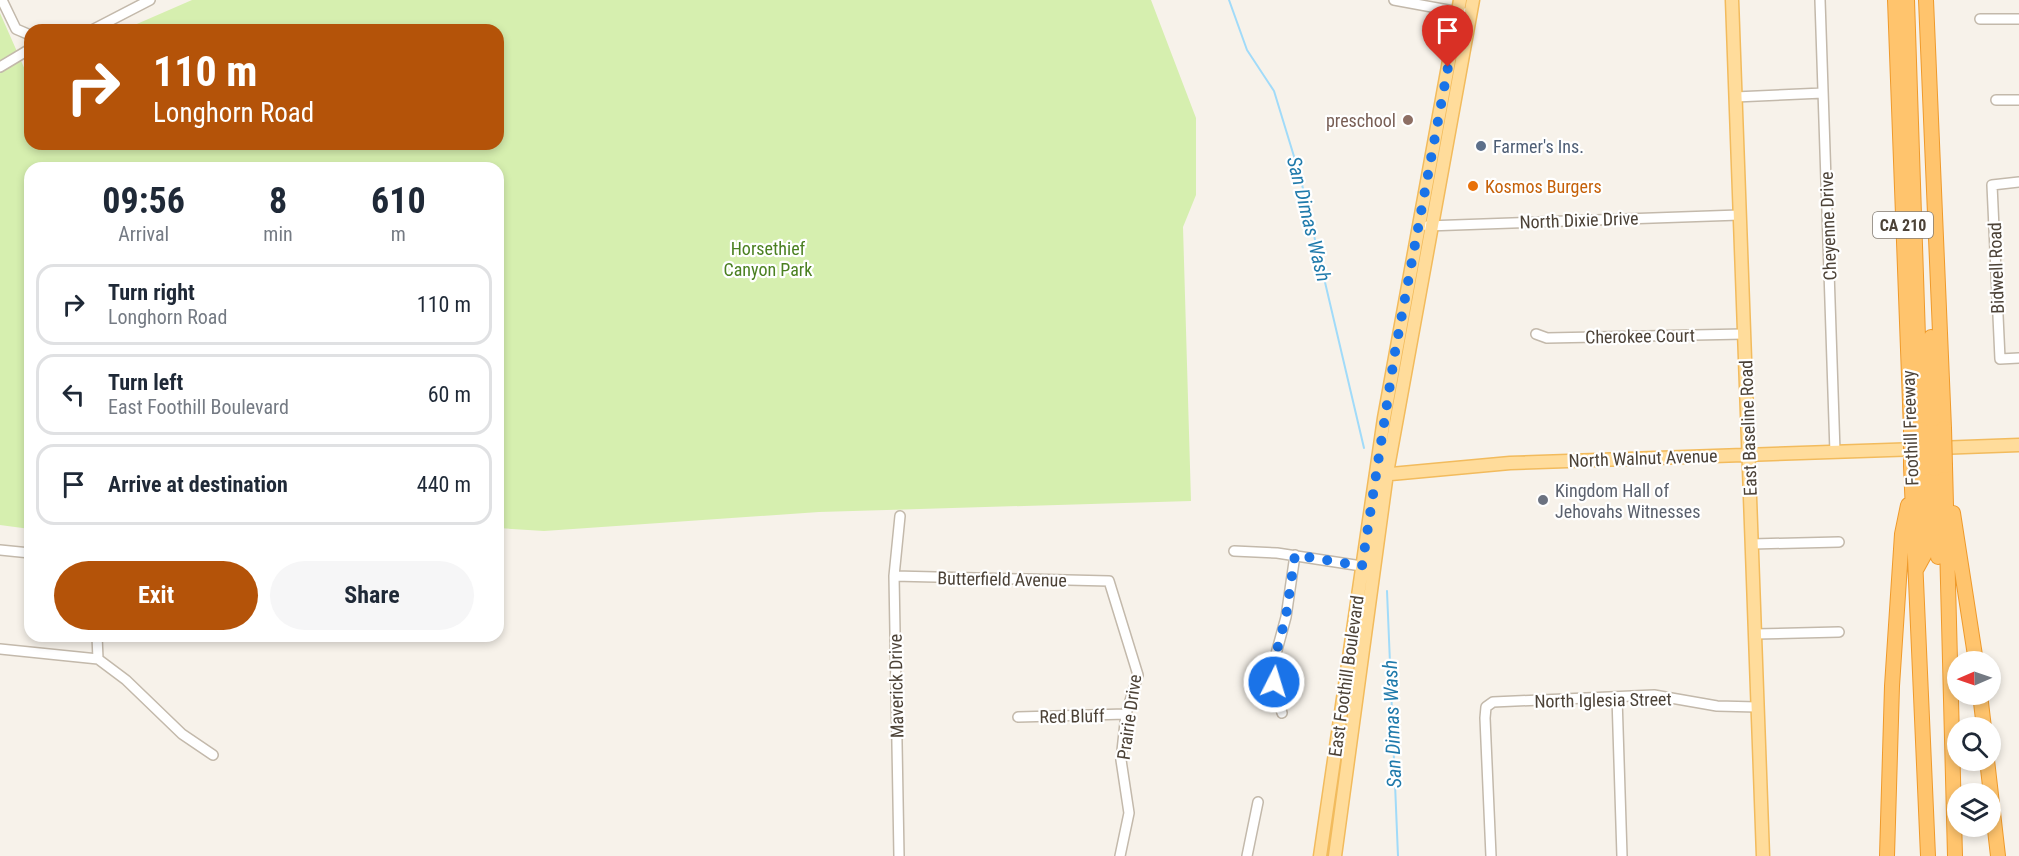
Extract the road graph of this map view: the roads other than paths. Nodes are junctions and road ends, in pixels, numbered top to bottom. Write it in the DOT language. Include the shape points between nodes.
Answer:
graph roads {
  1 [pos="2,0"];
  2 [pos="150,0"];
  3 [pos="1394,0"];
  4 [pos="1473,0"];
  5 [pos="1732,0"];
  6 [pos="1820,0"];
  7 [pos="1895,0"];
  8 [pos="1907,0"];
  9 [pos="1926,0"];
  10 [pos="1463,9"];
  11 [pos="1980,19"];
  12 [pos="2019,20"];
  13 [pos="104,24"];
  14 [pos="24,32"];
  15 [pos="24,53"];
  16 [pos="0,67"];
  17 [pos="1823,93"];
  18 [pos="1735,97"];
  19 [pos="1996,100"];
  20 [pos="2019,100"];
  21 [pos="2019,182"];
  22 [pos="1739,215"];
  23 [pos="1426,226"];
  24 [pos="1536,334"];
  25 [pos="1744,334"];
  26 [pos="2019,358"];
  27 [pos="1927,430"];
  28 [pos="2019,445"];
  29 [pos="1835,452"];
  30 [pos="1749,455"];
  31 [pos="1929,467"];
  32 [pos="1381,475"];
  33 [pos="1912,483"];
  34 [pos="900,516"];
  35 [pos="1839,542"];
  36 [pos="1752,544"];
  37 [pos="0,550"];
  38 [pos="1234,551"];
  39 [pos="24,552"];
  40 [pos="1295,555"];
  41 [pos="1367,566"];
  42 [pos="1916,572"];
  43 [pos="894,576"];
  44 [pos="1109,581"];
  45 [pos="1839,632"];
  46 [pos="1755,634"];
  47 [pos="97,642"];
  48 [pos="0,649"];
  49 [pos="1973,651"];
  50 [pos="98,659"];
  51 [pos="1617,697"];
  52 [pos="1757,707"];
  53 [pos="1282,713"];
  54 [pos="1126,714"];
  55 [pos="1018,717"];
  56 [pos="213,755"];
  57 [pos="1988,771"];
  58 [pos="1258,802"];
  59 [pos="899,856"];
  60 [pos="1120,856"];
  61 [pos="1247,856"];
  62 [pos="1320,856"];
  63 [pos="1335,856"];
  64 [pos="1491,856"];
  65 [pos="1622,856"];
  66 [pos="1763,856"];
  67 [pos="1887,856"];
  68 [pos="1928,856"];
  69 [pos="1946,856"];
  70 [pos="1955,856"];
  71 [pos="1998,856"];
  1 -- 14 [label="street" via="16,29"];
  2 -- 13 [label="street"];
  3 -- 10 [label="street"];
  4 -- 10 [label="main road, East Foothill Boulevard"];
  5 -- 18 [label="main road, East Baseline Road"];
  6 -- 17 [label="street, Cheyenne Drive"];
  7 -- 27 [label="highway, Foothill Freeway / CA 210"];
  8 -- 27 [label="highway"];
  9 -- 27 [label="highway, Foothill Freeway / CA 210"];
  10 -- 23 [label="main road, East Foothill Boulevard"];
  11 -- 12 [label="street"];
  15 -- 16 [label="street"];
  17 -- 18 [label="street"];
  17 -- 29 [label="street, Cheyenne Drive"];
  18 -- 22 [label="main road, East Baseline Road"];
  19 -- 20 [label="street"];
  21 -- 26 [label="street, Bidwell Road" via="1992,185 2000,359"];
  22 -- 23 [label="street, North Dixie Drive"];
  22 -- 25 [label="main road, East Baseline Road"];
  23 -- 32 [label="main road, East Foothill Boulevard" via="1395,352"];
  24 -- 25 [label="street, Cherokee Court" via="1547,338"];
  25 -- 30 [label="main road, East Baseline Road"];
  27 -- 31 [label="highway, Foothill Freeway / CA 210, bridge"];
  27 -- 31 [label="highway, Foothill Freeway / CA 210, bridge"];
  28 -- 29 [label="main road, North Walnut Avenue"];
  29 -- 30 [label="main road, North Walnut Avenue"];
  30 -- 32 [label="main road, North Walnut Avenue" via="1510,463"];
  30 -- 36 [label="main road, East Baseline Road"];
  31 -- 33 [label="highway, Foothill Freeway / CA 210"];
  31 -- 42 [label="highway" via="1927,550"];
  31 -- 49 [label="highway"];
  31 -- 69 [label="highway"];
  31 -- 70 [label="highway, Foothill Freeway / CA 210"];
  32 -- 41 [label="main road, East Foothill Boulevard"];
  33 -- 42 [label="highway, Foothill Freeway / CA 210"];
  33 -- 67 [label="highway" via="1902,534"];
  34 -- 43 [label="street, Maverick Drive"];
  35 -- 36 [label="street"];
  36 -- 46 [label="main road, East Baseline Road"];
  37 -- 39 [label="street"];
  38 -- 40 [label="street"];
  40 -- 41 [label="street"];
  40 -- 53 [label="street" via="1286,616 1273,665"];
  41 -- 62 [label="main road, East Foothill Boulevard"];
  41 -- 63 [label="main road, East Foothill Boulevard"];
  42 -- 68 [label="highway, Foothill Freeway / CA 210"];
  43 -- 44 [label="street, Butterfield Avenue"];
  43 -- 59 [label="street, Maverick Drive"];
  44 -- 54 [label="street, Prairie Drive" via="1138,675"];
  45 -- 46 [label="street"];
  46 -- 52 [label="main road, East Baseline Road"];
  47 -- 50 [label="street"];
  48 -- 50 [label="street"];
  50 -- 56 [label="street" via="182,734"];
  51 -- 52 [label="street, North Iglesia Street" via="1654,695 1717,706"];
  51 -- 64 [label="street, North Iglesia Street" via="1493,702 1486,707"];
  51 -- 65 [label="street"];
  52 -- 66 [label="main road, East Baseline Road"];
  54 -- 55 [label="street, Red Bluff"];
  54 -- 60 [label="street, Prairie Drive" via="1121,760 1129,813"];
  57 -- 71 [label="highway"];
  58 -- 61 [label="street"];
}
